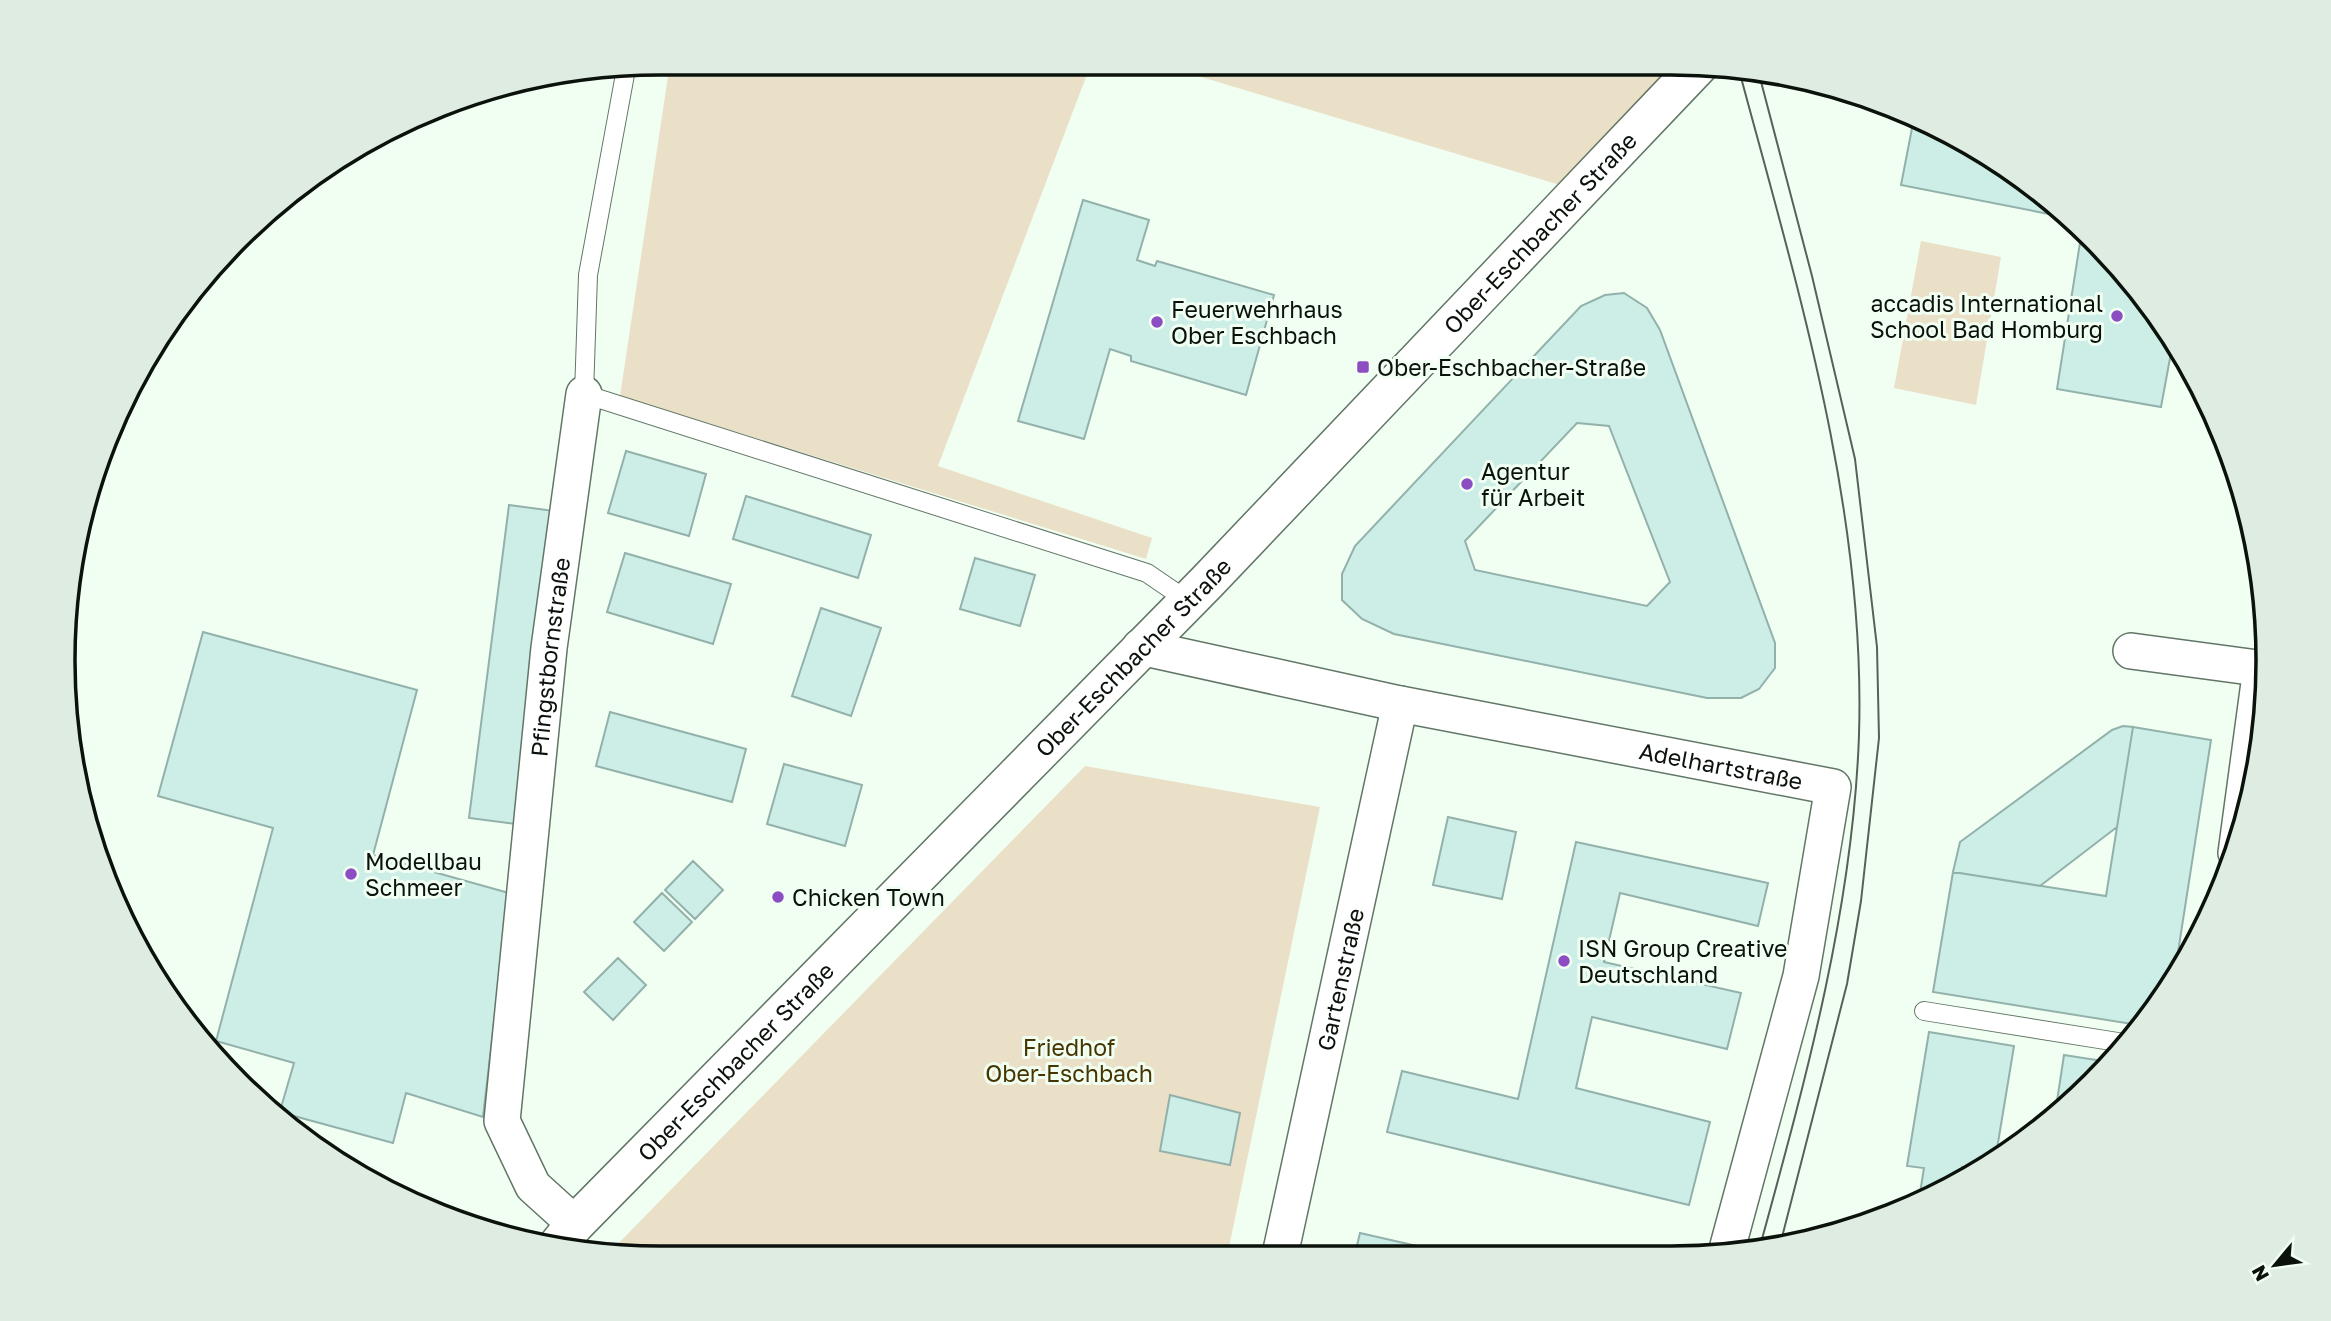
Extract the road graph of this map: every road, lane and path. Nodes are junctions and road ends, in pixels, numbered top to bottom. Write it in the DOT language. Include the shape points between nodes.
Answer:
graph roads {
  1 [pos="1689,76"];
  2 [pos="625,77"];
  3 [pos="584,394"];
  4 [pos="1188,601"];
  5 [pos="1140,647"];
  6 [pos="2131,651"];
  7 [pos="2256,668"];
  8 [pos="1400,704"];
  9 [pos="1924,1011"];
  10 [pos="2115,1042"];
  11 [pos="567,1234"];
  12 [pos="1729,1242"];
  13 [pos="1282,1246"];
  1 -- 4 [label="street, Ober-Eschbacher Straße"];
  2 -- 3 [label="lane, Pfingstbornstraße" via="588,275"];
  3 -- 4 [label="lane" via="1147,573"];
  3 -- 11 [label="street, Pfingstbornstraße" via="549,648 502,1121 533,1186"];
  4 -- 5 [label="street, Ober-Eschbacher Straße"];
  5 -- 8 [label="street, Adelhartstraße"];
  5 -- 11 [label="street, Ober-Eschbacher Straße"];
  6 -- 7 [label="street"];
  8 -- 12 [label="street, Adelhartstraße" via="1833,787 1801,976"];
  8 -- 13 [label="street, Gartenstraße"];
  9 -- 10 [label="lane"];
}
